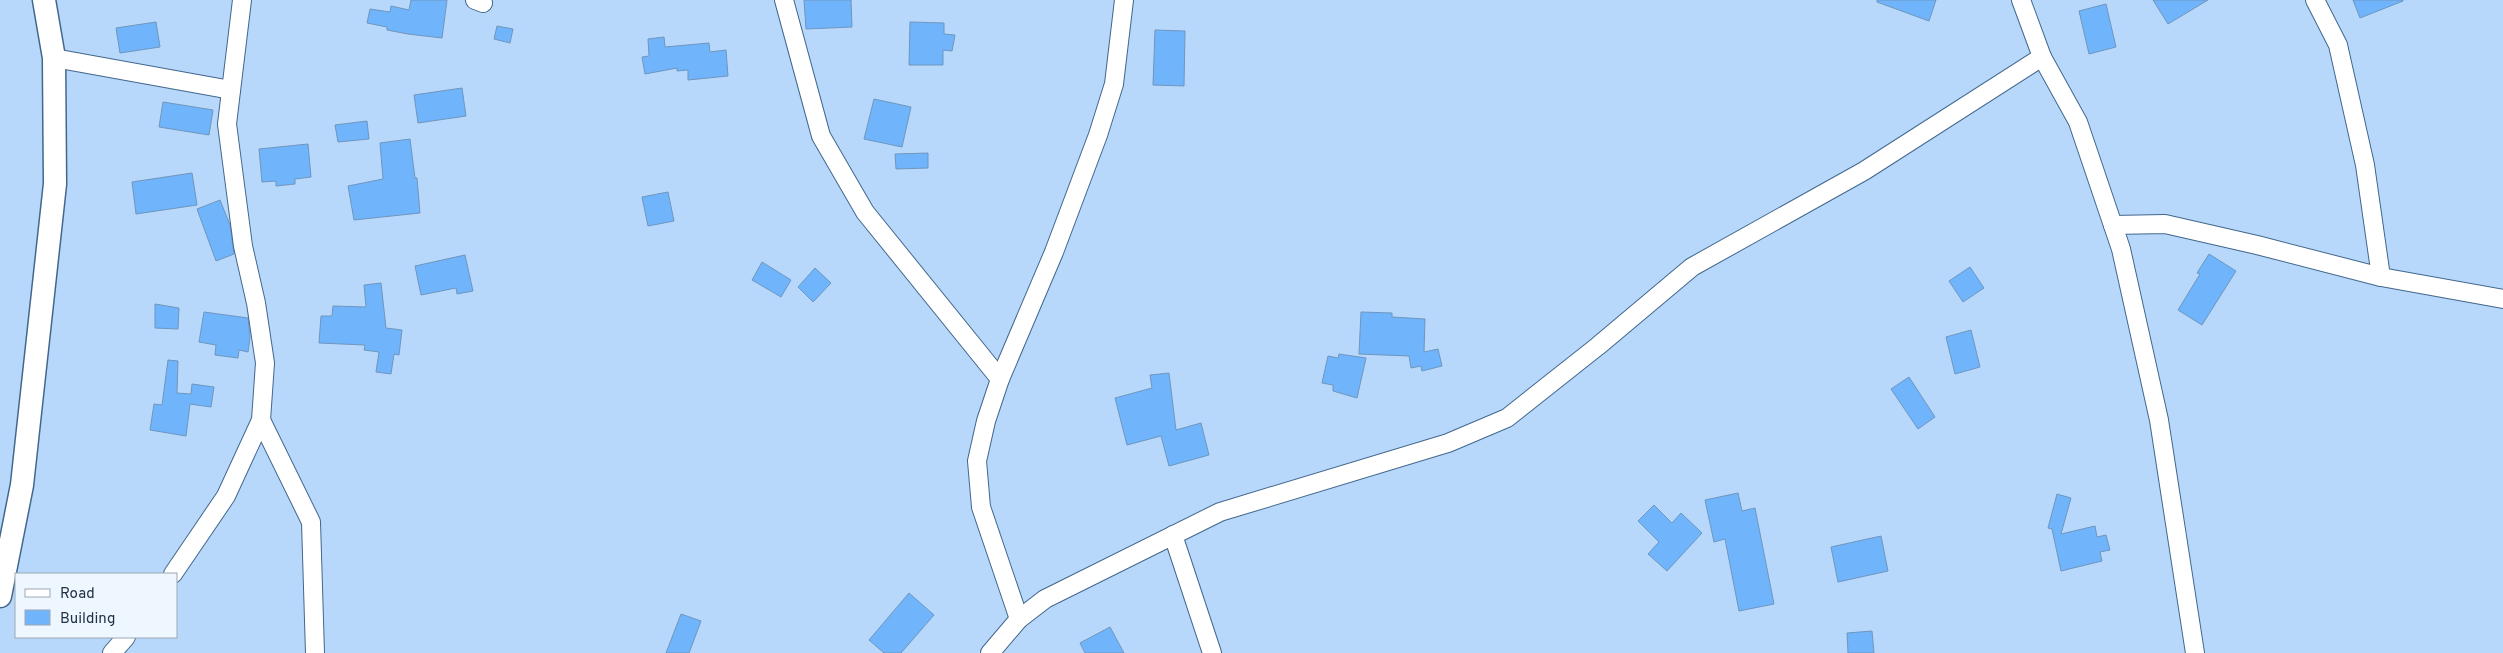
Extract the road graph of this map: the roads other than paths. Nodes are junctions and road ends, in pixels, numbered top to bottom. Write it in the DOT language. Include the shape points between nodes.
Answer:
graph roads {
  1 [pos="44,0"];
  2 [pos="242,0"];
  3 [pos="784,0"];
  4 [pos="1124,0"];
  5 [pos="2021,0"];
  6 [pos="2315,0"];
  7 [pos="2042,57"];
  8 [pos="54,58"];
  9 [pos="231,90"];
  10 [pos="2113,225"];
  11 [pos="2381,278"];
  12 [pos="2503,299"];
  13 [pos="1000,380"];
  14 [pos="261,420"];
  15 [pos="1173,535"];
  16 [pos="174,573"];
  17 [pos="0,596"];
  18 [pos="1019,620"];
  19 [pos="125,638"];
  20 [pos="112,653"];
  21 [pos="315,653"];
  22 [pos="990,653"];
  23 [pos="1212,653"];
  24 [pos="2195,653"];
  1 -- 8 [label="street"];
  2 -- 9 [label="street"];
  3 -- 13 [label="street" via="821,136 865,212"];
  4 -- 13 [label="street" via="1114,84 1098,135 1054,252"];
  5 -- 7 [label="street"];
  6 -- 11 [label="street" via="2338,45 2364,165"];
  7 -- 10 [label="street" via="2078,122"];
  7 -- 15 [label="street" via="1864,171 1692,267 1507,418 1448,443 1220,512"];
  8 -- 9 [label="street"];
  8 -- 17 [label="street" via="55,184 47,274 22,485"];
  9 -- 14 [label="street" via="227,124 232,174 265,363"];
  10 -- 11 [label="street" via="2165,224 2256,244"];
  10 -- 24 [label="street" via="2121,248 2159,420"];
  11 -- 12 [label="street"];
  13 -- 18 [label="street" via="977,461 981,508"];
  14 -- 16 [label="street" via="226,496"];
  14 -- 21 [label="street" via="311,522"];
  15 -- 18 [label="street" via="1045,599"];
  15 -- 23 [label="street"];
  18 -- 22 [label="street"];
  19 -- 20 [label="street"];
}
